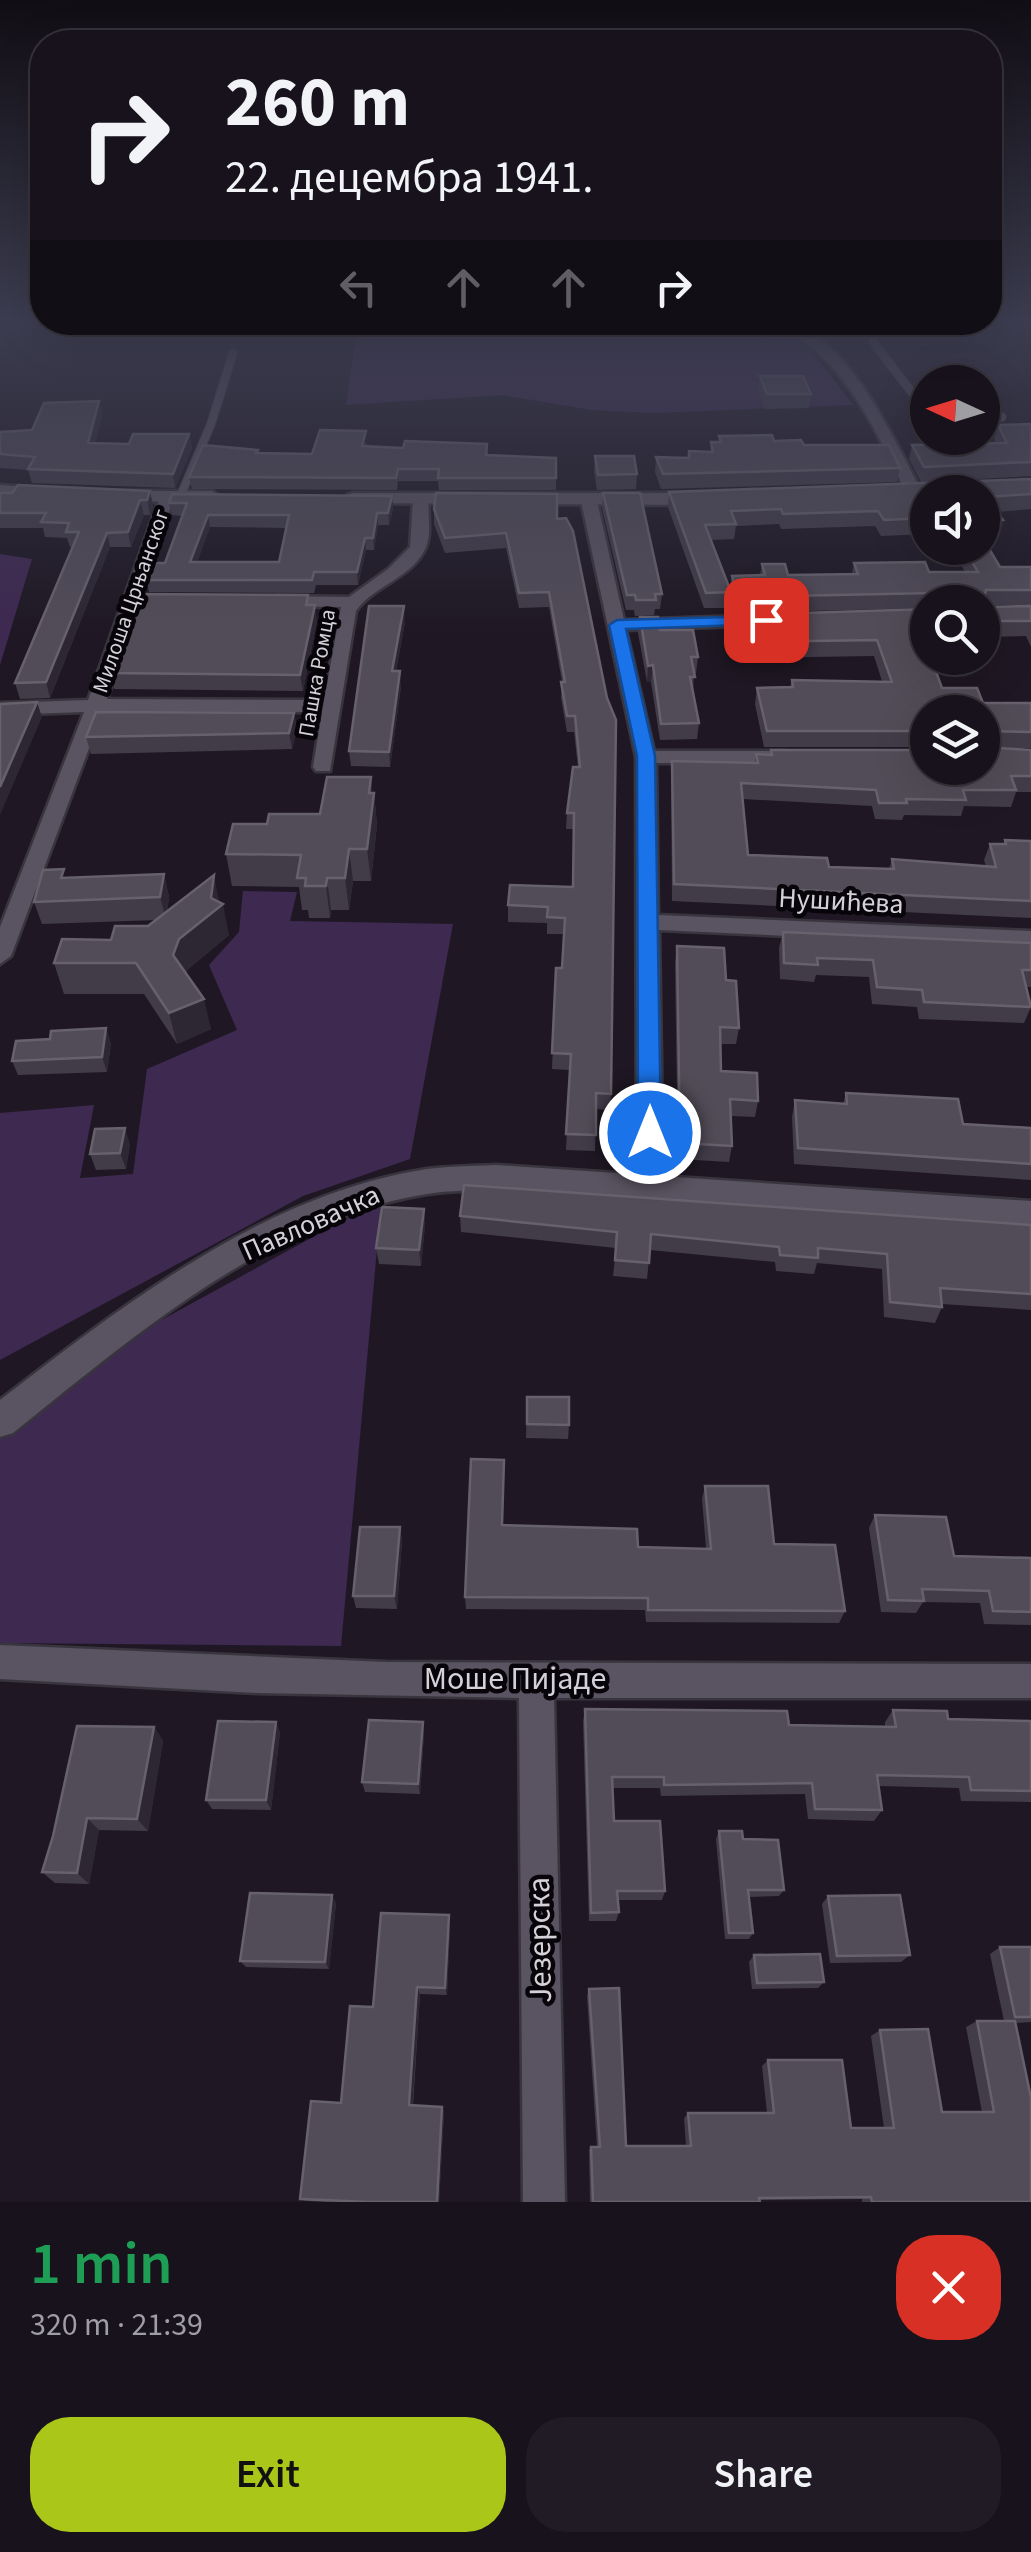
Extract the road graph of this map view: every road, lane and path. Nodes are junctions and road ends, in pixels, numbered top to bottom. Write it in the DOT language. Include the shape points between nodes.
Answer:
graph roads {
  1 [pos="211,424"];
  2 [pos="879,424"];
  3 [pos="910,483"];
  4 [pos="0,490"];
  5 [pos="173,497"];
  6 [pos="224,498"];
  7 [pos="322,498"];
  8 [pos="420,499"];
  9 [pos="724,499"];
  10 [pos="588,501"];
  11 [pos="249,601"];
  12 [pos="352,602"];
  13 [pos="786,620"];
  14 [pos="617,625"];
  15 [pos="96,705"];
  16 [pos="331,706"];
  17 [pos="0,709"];
  18 [pos="646,756"];
  19 [pos="798,757"];
  20 [pos="324,767"];
  21 [pos="648,922"];
  22 [pos="1031,939"];
  23 [pos="0,956"];
  24 [pos="650,1187"];
  25 [pos="1031,1214"];
  26 [pos="0,1421"];
  27 [pos="0,1662"];
  28 [pos="536,1679"];
  29 [pos="1031,1681"];
  30 [pos="544,2202"];
  1 -- 5 [label="lane"];
  2 -- 3 [label="street"];
  4 -- 5 [label="street"];
  5 -- 6 [label="street"];
  5 -- 15 [label="street, Милоша Црњанског"];
  7 -- 8 [label="street"];
  8 -- 10 [label="street"];
  8 -- 12 [label="street, Пашка Ромца" via="415,552"];
  9 -- 10 [label="street"];
  10 -- 14 [label="street"];
  11 -- 12 [label="street"];
  12 -- 16 [label="street, Пашка Ромца"];
  13 -- 14 [label="street"];
  14 -- 18 [label="street"];
  15 -- 16 [label="street"];
  15 -- 17 [label="street, Милоша Црњанског"];
  15 -- 23 [label="street, Милоша Црњанског"];
  16 -- 20 [label="street, Пашка Ромца"];
  18 -- 19 [label="street"];
  18 -- 21 [label="street"];
  21 -- 22 [label="street, Нушићева"];
  21 -- 24 [label="street"];
  24 -- 25 [label="street, Павловачка"];
  24 -- 26 [label="street, Павловачка" via="466,1176 364,1196 207,1272"];
  27 -- 28 [label="street, Моше Пијаде" via="124,1672"];
  28 -- 29 [label="street, Моше Пијаде"];
  28 -- 30 [label="street, Језерска"];
}
